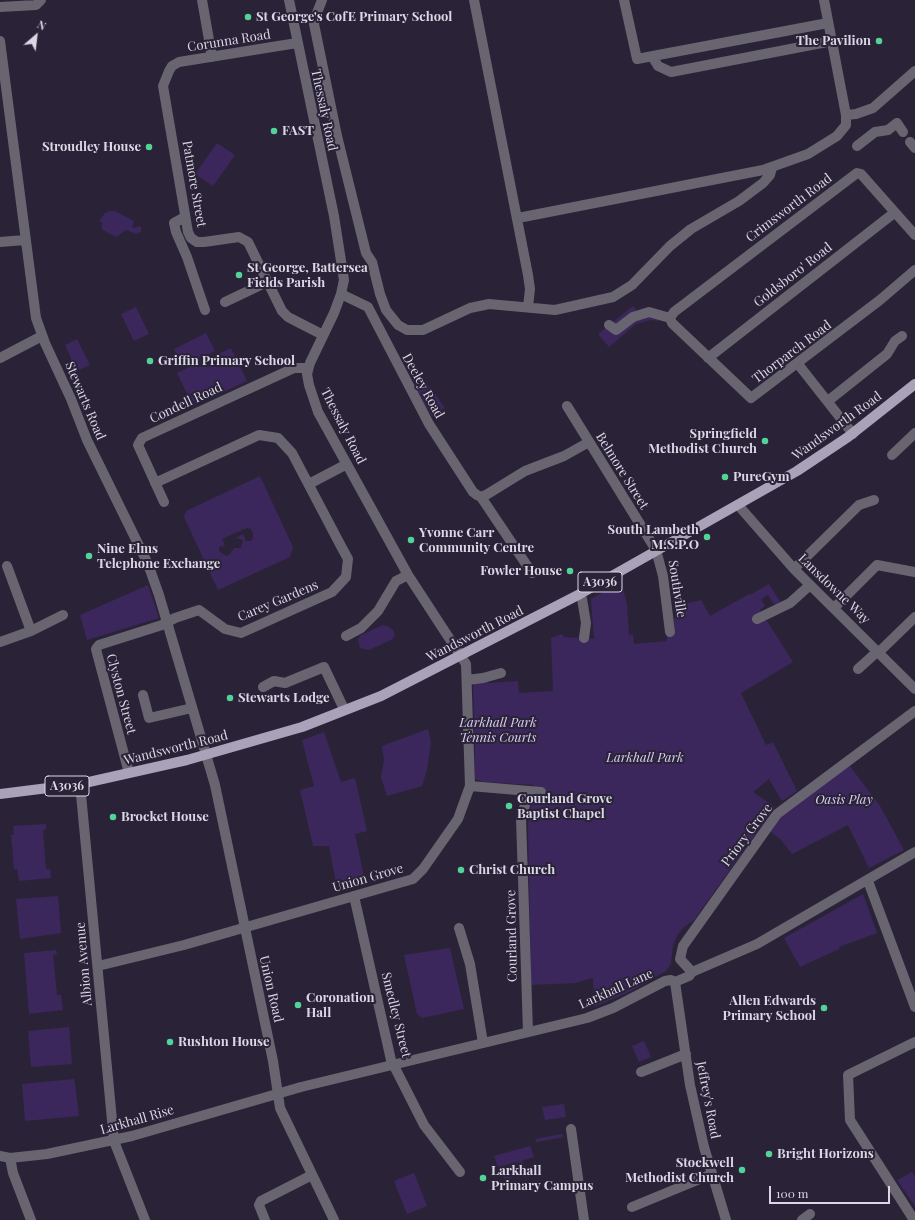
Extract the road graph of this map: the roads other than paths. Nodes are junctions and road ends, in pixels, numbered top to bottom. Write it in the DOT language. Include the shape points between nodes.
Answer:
graph roads {
  1 [pos="41,0"];
  2 [pos="202,0"];
  3 [pos="289,0"];
  4 [pos="322,0"];
  5 [pos="474,0"];
  6 [pos="624,0"];
  7 [pos="824,0"];
  8 [pos="0,8"];
  9 [pos="828,23"];
  10 [pos="0,41"];
  11 [pos="832,41"];
  12 [pos="297,43"];
  13 [pos="652,56"];
  14 [pos="212,57"];
  15 [pos="169,70"];
  16 [pos="915,71"];
  17 [pos="4,102"];
  18 [pos="846,116"];
  19 [pos="903,132"];
  20 [pos="857,146"];
  21 [pos="772,168"];
  22 [pos="894,213"];
  23 [pos="185,217"];
  24 [pos="518,218"];
  25 [pos="915,235"];
  26 [pos="25,240"];
  27 [pos="0,242"];
  28 [pos="915,270"];
  29 [pos="267,282"];
  30 [pos="341,294"];
  31 [pos="225,302"];
  32 [pos="528,307"];
  33 [pos="205,310"];
  34 [pos="670,318"];
  35 [pos="609,325"];
  36 [pos="323,335"];
  37 [pos="42,336"];
  38 [pos="902,336"];
  39 [pos="0,358"];
  40 [pos="708,358"];
  41 [pos="798,364"];
  42 [pos="308,368"];
  43 [pos="915,384"];
  44 [pos="828,402"];
  45 [pos="566,406"];
  46 [pos="915,433"];
  47 [pos="853,434"];
  48 [pos="590,442"];
  49 [pos="892,455"];
  50 [pos="347,464"];
  51 [pos="155,483"];
  52 [pos="309,484"];
  53 [pos="481,497"];
  54 [pos="874,500"];
  55 [pos="164,502"];
  56 [pos="738,505"];
  57 [pos="656,550"];
  58 [pos="7,566"];
  59 [pos="794,569"];
  60 [pos="915,572"];
  61 [pos="532,573"];
  62 [pos="408,575"];
  63 [pos="810,584"];
  64 [pos="580,594"];
  65 [pos="835,608"];
  66 [pos="63,615"];
  67 [pos="915,617"];
  68 [pos="757,619"];
  69 [pos="168,622"];
  70 [pos="31,631"];
  71 [pos="670,632"];
  72 [pos="346,636"];
  73 [pos="584,638"];
  74 [pos="0,642"];
  75 [pos="878,652"];
  76 [pos="460,656"];
  77 [pos="858,669"];
  78 [pos="502,673"];
  79 [pos="467,680"];
  80 [pos="263,686"];
  81 [pos="915,689"];
  82 [pos="143,695"];
  83 [pos="192,708"];
  84 [pos="344,709"];
  85 [pos="915,711"];
  86 [pos="206,754"];
  87 [pos="129,773"];
  88 [pos="80,784"];
  89 [pos="470,786"];
  90 [pos="529,792"];
  91 [pos="541,792"];
  92 [pos="0,794"];
  93 [pos="915,852"];
  94 [pos="868,881"];
  95 [pos="354,896"];
  96 [pos="244,928"];
  97 [pos="459,928"];
  98 [pos="98,966"];
  99 [pos="692,972"];
  100 [pos="675,982"];
  101 [pos="915,1007"];
  102 [pos="528,1032"];
  103 [pos="915,1042"];
  104 [pos="483,1043"];
  105 [pos="686,1054"];
  106 [pos="393,1064"];
  107 [pos="641,1072"];
  108 [pos="279,1094"];
  109 [pos="571,1129"];
  110 [pos="114,1141"];
  111 [pos="5,1157"];
  112 [pos="460,1172"];
  113 [pos="712,1174"];
  114 [pos="312,1175"];
  115 [pos="632,1207"];
  116 [pos="31,1220"];
  117 [pos="145,1220"];
  118 [pos="265,1220"];
  119 [pos="334,1220"];
  120 [pos="584,1220"];
  121 [pos="726,1220"];
  122 [pos="914,1220"];
  1 -- 8 [label="street" via="36,5"];
  2 -- 14 [label="street"];
  3 -- 12 [label="street, Thessaly Road"];
  4 -- 32 [label="street" via="314,24 337,136 366,253 372,262 380,294 392,320 402,328 414,331 423,330 470,308 489,304"];
  5 -- 24 [label="street"];
  6 -- 13 [label="street" via="637,59"];
  7 -- 9 [label="street"];
  9 -- 11 [label="street"];
  9 -- 13 [label="street"];
  10 -- 17 [label="street, Stewarts Road"];
  11 -- 13 [label="street" via="671,72 658,66"];
  11 -- 18 [label="street"];
  12 -- 14 [label="street, Corunna Road"];
  12 -- 30 [label="street, Thessaly Road" via="334,216 343,272"];
  14 -- 15 [label="street, Corunna Road" via="179,62"];
  15 -- 23 [label="street, Patmore Street" via="164,86"];
  16 -- 18 [label="street" via="873,108"];
  17 -- 26 [label="street, Stewarts Road"];
  18 -- 21 [label="street" via="846,125 837,136 808,154"];
  19 -- 20 [label="street" via="896,123 888,130 875,132"];
  21 -- 24 [label="street"];
  21 -- 32 [label="street" via="763,184 739,202 684,234 632,285 619,294 567,308 552,310"];
  22 -- 25 [label="street, Crimsworth Road"];
  22 -- 34 [label="street, Crimsworth Road" via="861,174 856,173 674,312"];
  22 -- 40 [label="street, Goldsboro' Road"];
  23 -- 29 [label="street, Patmore Street" via="188,232 197,242 234,237 248,242"];
  23 -- 33 [label="street" via="174,223"];
  24 -- 32 [label="street" via="529,283"];
  26 -- 27 [label="street"];
  26 -- 37 [label="street, Stewarts Road" via="36,318"];
  28 -- 41 [label="street, Thorparch Road"];
  29 -- 31 [label="street"];
  29 -- 36 [label="street, Patmore Street" via="285,314"];
  30 -- 36 [label="street, Thessaly Road"];
  30 -- 53 [label="street, Deeley Road" via="368,307 429,424 473,492"];
  34 -- 35 [label="street" via="649,312 633,317 616,330"];
  34 -- 40 [label="street, Thorparch Road"];
  36 -- 42 [label="street, Thessaly Road"];
  37 -- 39 [label="street"];
  37 -- 69 [label="street, Stewarts Road" via="71,399 86,440 148,564"];
  38 -- 44 [label="street" via="895,341 887,354"];
  40 -- 41 [label="street, Thorparch Road" via="751,398"];
  41 -- 44 [label="street"];
  42 -- 50 [label="street, Thessaly Road" via="307,377 313,399"];
  42 -- 51 [label="street, Condell Road" via="294,368 142,438 138,445"];
  43 -- 47 [label="main road, Wandsworth Road / A3036"];
  44 -- 47 [label="street"];
  45 -- 48 [label="street, Belmore Street"];
  46 -- 49 [label="street"];
  47 -- 56 [label="main road, Wandsworth Road / A3036" via="797,471"];
  48 -- 53 [label="street" via="564,456 525,471"];
  48 -- 57 [label="street, Belmore Street"];
  50 -- 52 [label="street"];
  50 -- 62 [label="street, Thessaly Road"];
  51 -- 52 [label="street, Carey Gardens" via="259,435 271,436 284,442"];
  51 -- 55 [label="street, Condell Road"];
  52 -- 69 [label="street, Carey Gardens" via="348,559 346,577 332,592 241,632 225,629 199,610"];
  53 -- 61 [label="street, Deeley Road"];
  54 -- 59 [label="street" via="859,505"];
  56 -- 57 [label="main road, Wandsworth Road / A3036"];
  56 -- 59 [label="street, Lansdowne Way"];
  57 -- 64 [label="main road, Wandsworth Road / A3036"];
  57 -- 71 [label="street, Southville" via="663,576"];
  58 -- 70 [label="street"];
  59 -- 63 [label="street, Lansdowne Way"];
  60 -- 65 [label="street" via="877,565"];
  62 -- 72 [label="street" via="396,581 378,611 361,628"];
  62 -- 76 [label="street, Thessaly Road"];
  63 -- 65 [label="street, Lansdowne Way"];
  63 -- 68 [label="street" via="790,603"];
  64 -- 73 [label="street" via="586,623"];
  64 -- 76 [label="main road, Wandsworth Road / A3036"];
  65 -- 75 [label="street, Lansdowne Way"];
  66 -- 70 [label="street"];
  67 -- 75 [label="street"];
  69 -- 83 [label="street, Stewarts Road"];
  69 -- 87 [label="street, Clyston Street" via="99,645 96,649"];
  70 -- 74 [label="street"];
  75 -- 77 [label="street"];
  75 -- 81 [label="street, Lansdowne Way"];
  76 -- 79 [label="street, Union Grove" via="466,664"];
  76 -- 84 [label="main road, Wandsworth Road / A3036" via="381,696"];
  78 -- 79 [label="street"];
  79 -- 89 [label="street, Union Grove"];
  80 -- 84 [label="street" via="274,681 286,683 324,667"];
  82 -- 83 [label="street" via="149,718"];
  83 -- 86 [label="street, Stewarts Road"];
  84 -- 86 [label="main road, Wandsworth Road / A3036" via="302,727"];
  85 -- 99 [label="street, Priory Grove" via="777,814 682,946 680,959"];
  86 -- 87 [label="main road, Wandsworth Road / A3036"];
  86 -- 96 [label="street, Union Road" via="223,821"];
  87 -- 88 [label="main road, Wandsworth Road / A3036"];
  88 -- 92 [label="main road, Wandsworth Road / A3036"];
  88 -- 98 [label="street, Albion Avenue"];
  89 -- 90 [label="street"];
  89 -- 95 [label="street, Union Grove" via="458,819 419,873 407,881"];
  90 -- 91 [label="street"];
  90 -- 102 [label="street, Courland Grove" via="521,818"];
  93 -- 94 [label="street, Larkhall Lane"];
  94 -- 99 [label="street, Larkhall Lane" via="757,944"];
  94 -- 101 [label="street"];
  95 -- 96 [label="street, Union Grove"];
  95 -- 106 [label="street, Smedley Street"];
  96 -- 98 [label="street, Union Grove"];
  96 -- 108 [label="street, Union Road"];
  97 -- 104 [label="street" via="470,964"];
  98 -- 110 [label="street, Albion Avenue"];
  99 -- 100 [label="street, Larkhall Lane"];
  100 -- 102 [label="street, Larkhall Lane" via="665,981 595,1015"];
  100 -- 105 [label="street, Jeffrey's Road"];
  102 -- 104 [label="street, Larkhall Lane"];
  103 -- 122 [label="street" via="848,1075 850,1120"];
  104 -- 106 [label="street, Larkhall Lane"];
  105 -- 107 [label="street"];
  105 -- 113 [label="street, Jeffrey's Road" via="690,1086"];
  106 -- 108 [label="street, Larkhall Lane"];
  106 -- 112 [label="street, Smedley Street" via="424,1125"];
  108 -- 110 [label="street, Larkhall Rise"];
  108 -- 114 [label="street, Union Road" via="281,1111"];
  109 -- 120 [label="street"];
  110 -- 111 [label="street, Larkhall Rise" via="47,1154"];
  110 -- 117 [label="street, Albion Avenue"];
  111 -- 116 [label="street"];
  113 -- 115 [label="street"];
  113 -- 121 [label="street, Jeffrey's Road"];
  114 -- 118 [label="street" via="262,1201 259,1204"];
  114 -- 119 [label="street, Union Road"];
}
